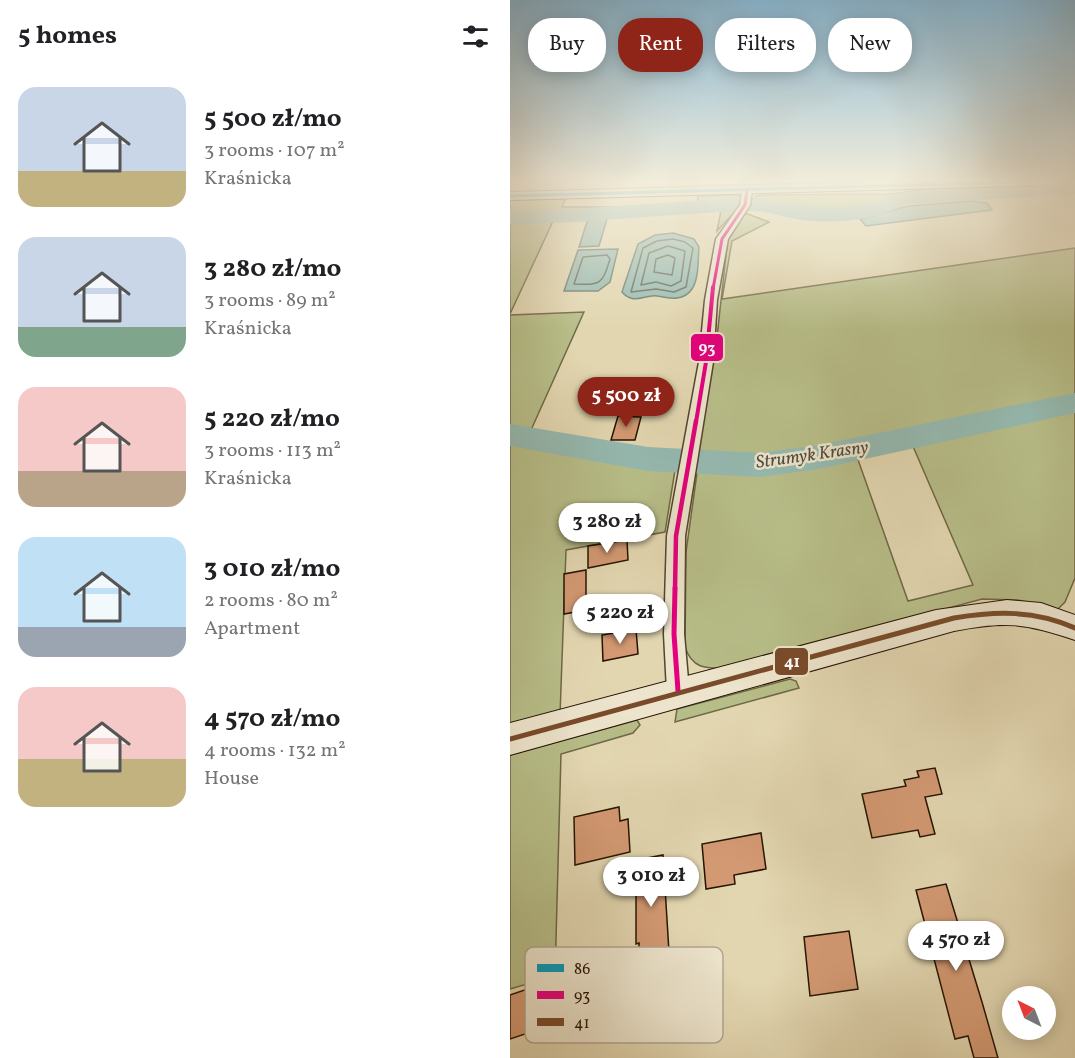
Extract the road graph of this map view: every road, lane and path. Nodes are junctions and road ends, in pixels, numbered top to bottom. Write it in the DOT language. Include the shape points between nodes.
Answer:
graph roads {
  1 [pos="725,230"];
  2 [pos="1075,628"];
  3 [pos="678,691"];
  4 [pos="510,739"];
  1 -- 3 [label="street" via="676,536 674,634"];
  2 -- 3 [label="street" via="1043,615 991,611"];
  3 -- 4 [label="street"];
}
